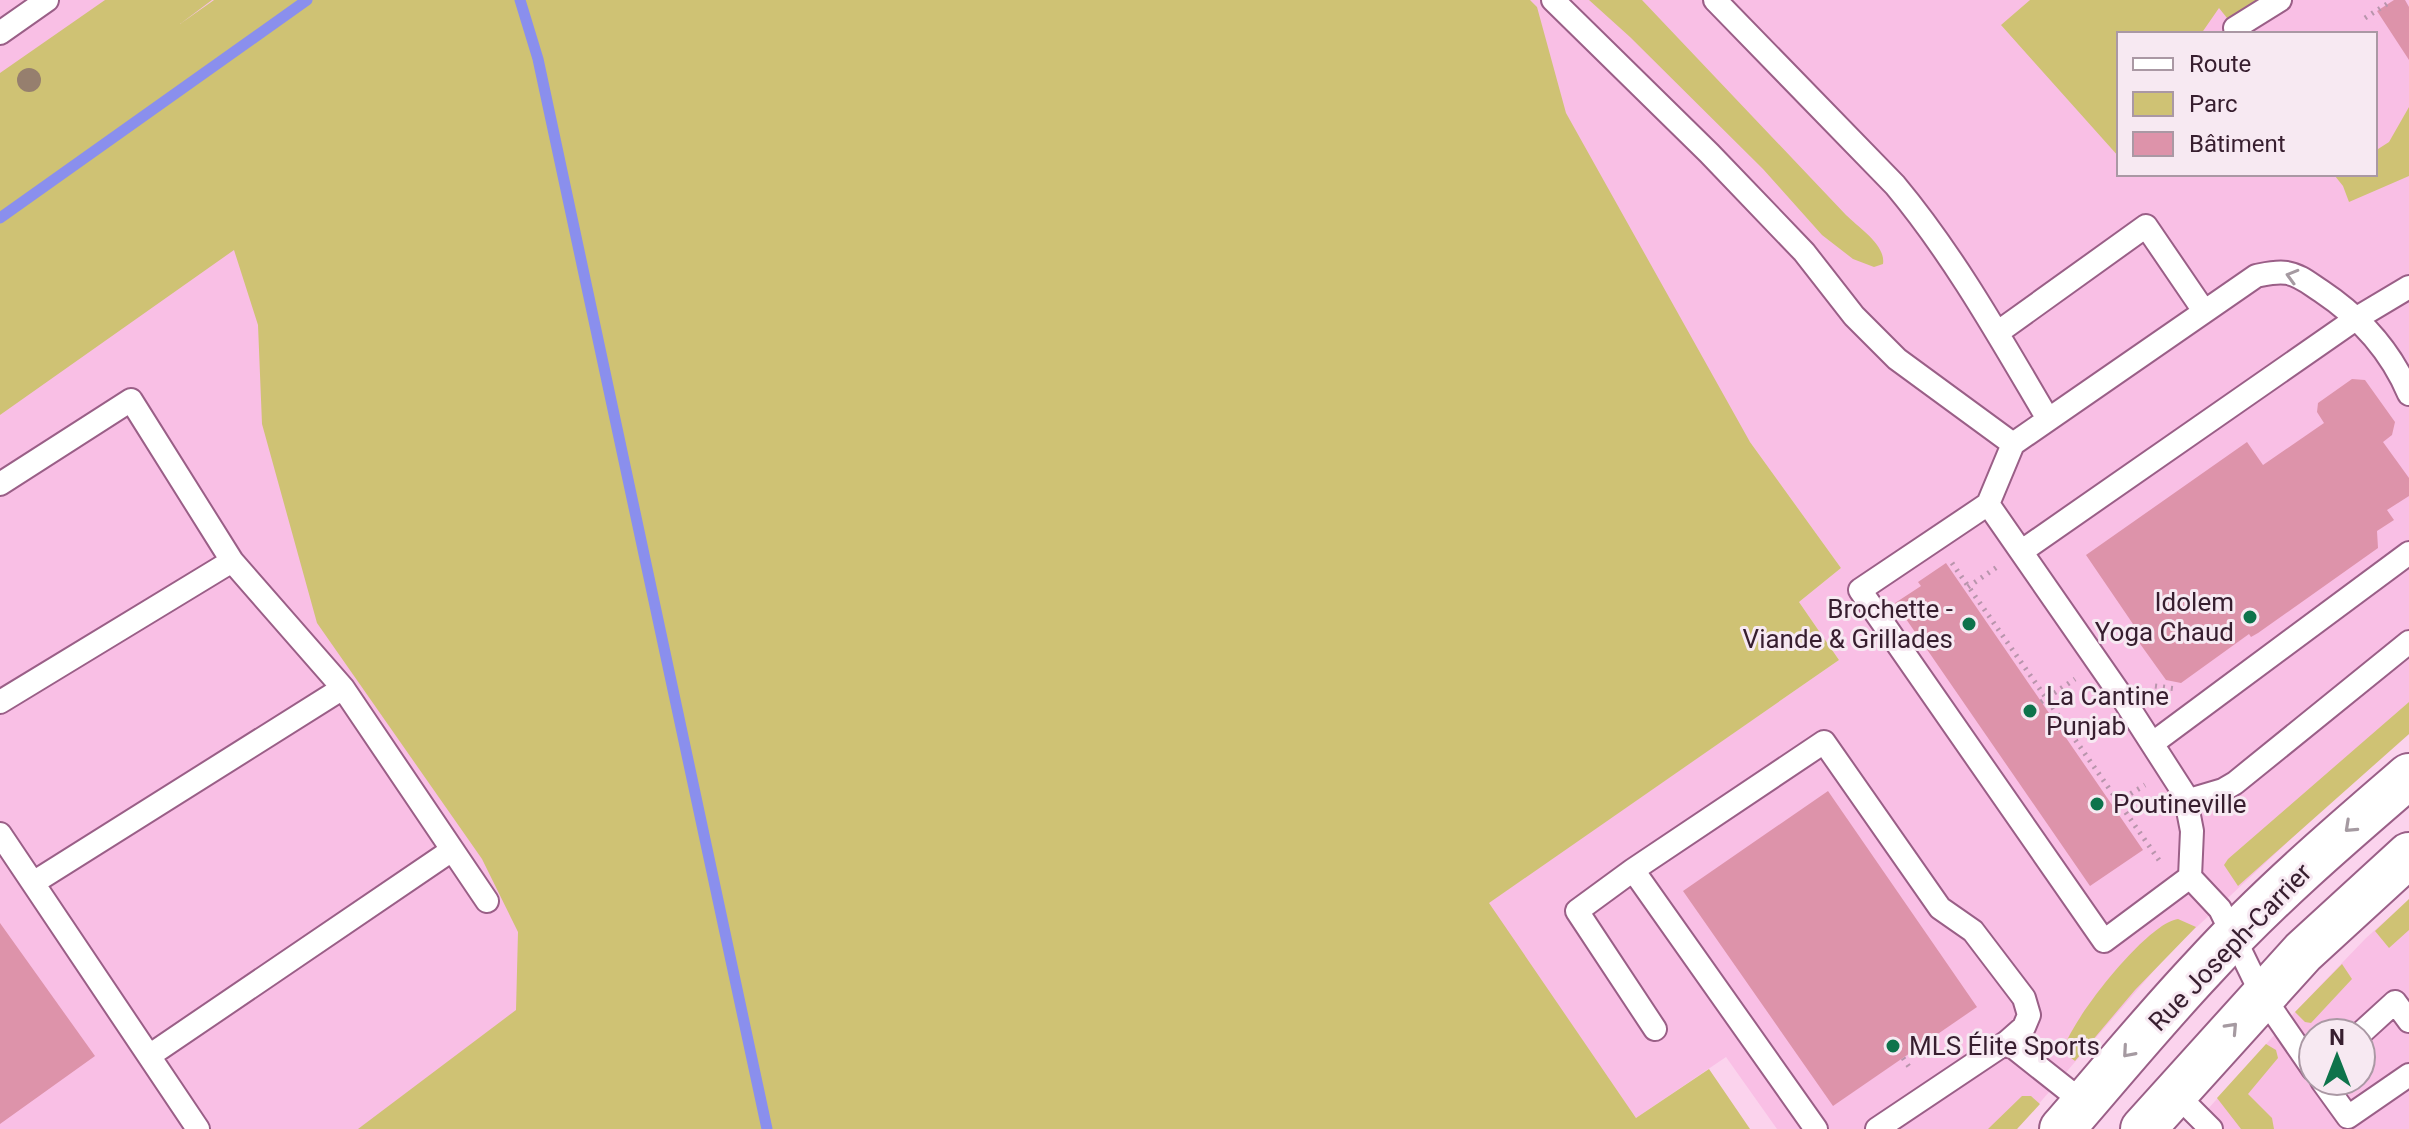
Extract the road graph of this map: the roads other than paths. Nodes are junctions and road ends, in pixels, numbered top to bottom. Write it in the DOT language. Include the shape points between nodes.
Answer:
graph roads {
  1 [pos="47,0"];
  2 [pos="1553,0"];
  3 [pos="1715,0"];
  4 [pos="2280,0"];
  5 [pos="2235,28"];
  6 [pos="0,33"];
  7 [pos="2409,287"];
  8 [pos="2204,311"];
  9 [pos="2357,318"];
  10 [pos="1997,333"];
  11 [pos="2409,394"];
  12 [pos="2048,419"];
  13 [pos="2013,444"];
  14 [pos="0,484"];
  15 [pos="1988,504"];
  16 [pos="2022,551"];
  17 [pos="2409,553"];
  18 [pos="232,561"];
  19 [pos="2409,642"];
  20 [pos="343,688"];
  21 [pos="0,702"];
  22 [pos="2153,743"];
  23 [pos="2409,776"];
  24 [pos="2186,801"];
  25 [pos="0,834"];
  26 [pos="452,850"];
  27 [pos="2409,855"];
  28 [pos="1633,870"];
  29 [pos="2190,877"];
  30 [pos="33,883"];
  31 [pos="487,901"];
  32 [pos="2233,937"];
  33 [pos="2262,995"];
  34 [pos="2377,1018"];
  35 [pos="2409,1021"];
  36 [pos="1655,1029"];
  37 [pos="2007,1042"];
  38 [pos="2297,1046"];
  39 [pos="149,1056"];
  40 [pos="2409,1075"];
  41 [pos="2174,1092"];
  42 [pos="2334,1097"];
  43 [pos="2073,1116"];
  44 [pos="198,1129"];
  45 [pos="1816,1129"];
  46 [pos="1877,1129"];
  47 [pos="2143,1129"];
  48 [pos="2211,1129"];
  1 -- 6 [label="lane"];
  2 -- 13 [label="lane" via="1804,252 1854,316 1897,359"];
  3 -- 10 [label="lane" via="1895,185"];
  4 -- 5 [label="lane"];
  7 -- 9 [label="lane"];
  9 -- 8 [label="lane, one-way" via="2305,280 2280,273 2256,276"];
  8 -- 10 [label="lane" via="2146,226"];
  8 -- 12 [label="lane"];
  9 -- 11 [label="lane" via="2386,351"];
  9 -- 16 [label="lane"];
  10 -- 12 [label="lane"];
  12 -- 13 [label="lane"];
  13 -- 15 [label="lane"];
  14 -- 18 [label="lane" via="131,400"];
  15 -- 16 [label="lane"];
  15 -- 29 [label="lane" via="1860,590 2104,941"];
  16 -- 22 [label="lane"];
  17 -- 22 [label="lane"];
  18 -- 20 [label="lane"];
  18 -- 21 [label="lane"];
  19 -- 24 [label="lane" via="2235,783"];
  20 -- 26 [label="lane"];
  20 -- 30 [label="lane"];
  22 -- 24 [label="lane"];
  23 -- 32 [label="street, Rue Joseph-Carrier, one-way"];
  24 -- 29 [label="lane" via="2193,841"];
  25 -- 30 [label="lane"];
  26 -- 31 [label="lane"];
  26 -- 39 [label="lane"];
  27 -- 33 [label="street"];
  28 -- 36 [label="lane" via="1577,911"];
  28 -- 37 [label="lane" via="1824,742 1940,908 1973,931 2024,998 2029,1015"];
  28 -- 45 [label="lane"];
  29 -- 32 [label="lane" via="2220,909"];
  30 -- 39 [label="lane"];
  32 -- 33 [label="lane"];
  32 -- 43 [label="street, Rue Joseph-Carrier, one-way"];
  33 -- 38 [label="lane"];
  41 -- 33 [label="street, one-way"];
  34 -- 35 [label="lane" via="2395,1002"];
  37 -- 43 [label="lane"];
  37 -- 46 [label="lane"];
  39 -- 44 [label="lane"];
  40 -- 42 [label="lane" via="2348,1117"];
  41 -- 47 [label="street"];
  41 -- 48 [label="lane"];
}
